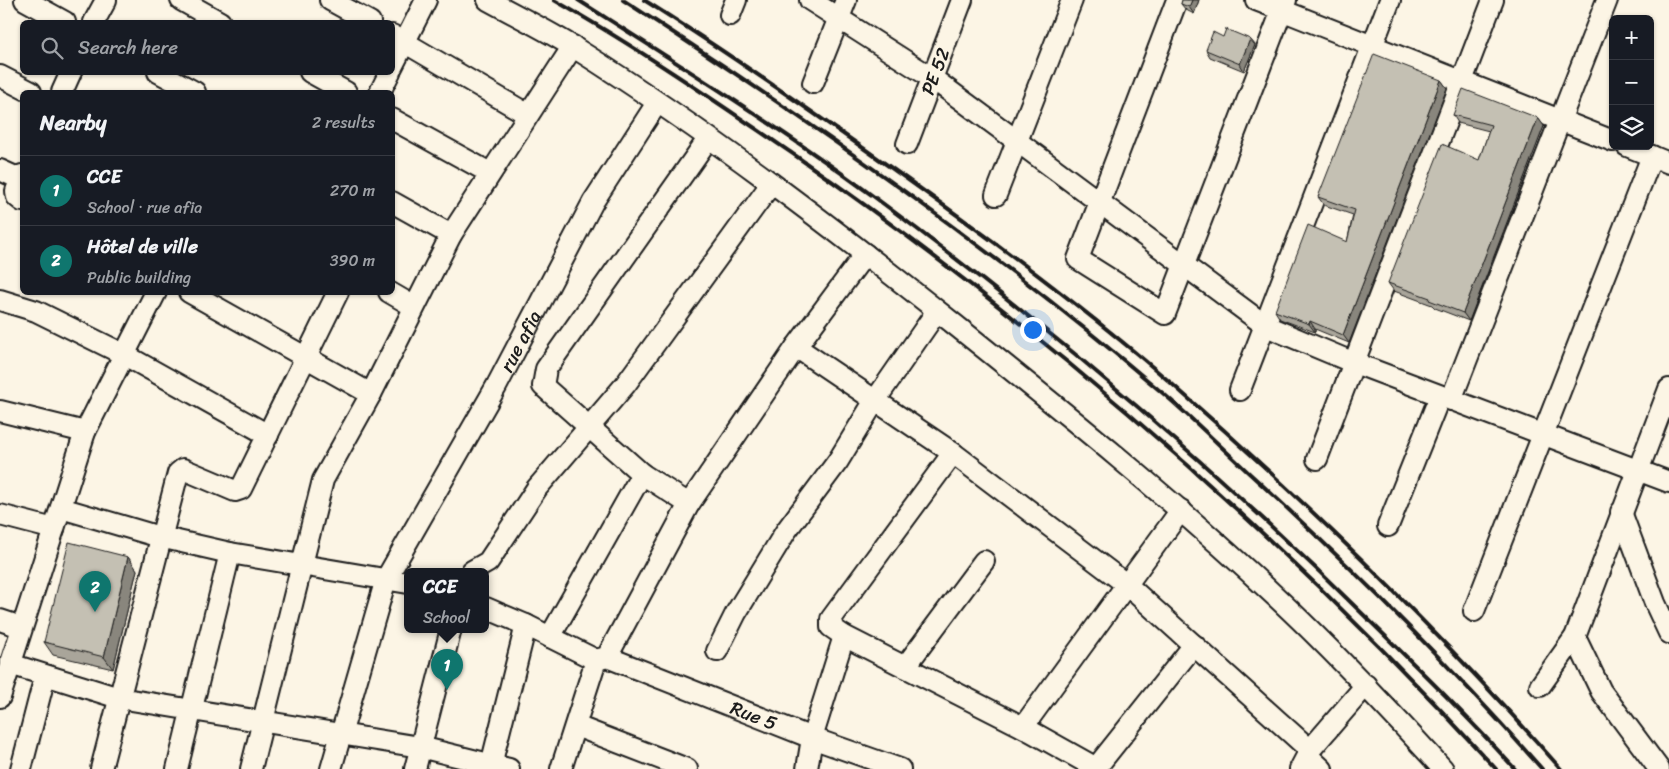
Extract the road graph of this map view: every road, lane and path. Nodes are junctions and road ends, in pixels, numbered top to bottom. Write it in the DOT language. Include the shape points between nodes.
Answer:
graph roads {
  1 [pos="24,0"];
  2 [pos="106,0"];
  3 [pos="181,0"];
  4 [pos="330,0"];
  5 [pos="426,0"];
  6 [pos="488,0"];
  7 [pos="810,0"];
  8 [pos="846,0"];
  9 [pos="962,0"];
  10 [pos="1072,0"];
  11 [pos="1177,0"];
  12 [pos="1256,0"];
  13 [pos="1390,0"];
  14 [pos="1493,0"];
  15 [pos="1607,0"];
  16 [pos="1284,5"];
  17 [pos="201,11"];
  18 [pos="838,19"];
  19 [pos="61,20"];
  20 [pos="95,20"];
  21 [pos="217,20"];
  22 [pos="366,20"];
  23 [pos="399,38"];
  24 [pos="1372,45"];
  25 [pos="573,46"];
  26 [pos="395,55"];
  27 [pos="70,75"];
  28 [pos="315,75"];
  29 [pos="388,75"];
  30 [pos="0,76"];
  31 [pos="932,78"];
  32 [pos="163,79"];
  33 [pos="1462,81"];
  34 [pos="813,83"];
  35 [pos="27,90"];
  36 [pos="63,90"];
  37 [pos="190,90"];
  38 [pos="342,90"];
  39 [pos="381,90"];
  40 [pos="656,103"];
  41 [pos="527,114"];
  42 [pos="1560,120"];
  43 [pos="395,121"];
  44 [pos="708,139"];
  45 [pos="1609,139"];
  46 [pos="1018,140"];
  47 [pos="907,144"];
  48 [pos="1637,150"];
  49 [pos="1661,160"];
  50 [pos="0,170"];
  51 [pos="490,173"];
  52 [pos="20,177"];
  53 [pos="20,180"];
  54 [pos="771,184"];
  55 [pos="996,196"];
  56 [pos="20,199"];
  57 [pos="1100,203"];
  58 [pos="395,204"];
  59 [pos="451,235"];
  60 [pos="866,254"];
  61 [pos="1184,264"];
  62 [pos="154,295"];
  63 [pos="194,295"];
  64 [pos="337,295"];
  65 [pos="394,295"];
  66 [pos="0,300"];
  67 [pos="413,306"];
  68 [pos="937,311"];
  69 [pos="1266,326"];
  70 [pos="796,347"];
  71 [pos="123,354"];
  72 [pos="306,359"];
  73 [pos="1352,362"];
  74 [pos="1669,389"];
  75 [pos="1240,390"];
  76 [pos="371,394"];
  77 [pos="1446,398"];
  78 [pos="874,402"];
  79 [pos="0,411"];
  80 [pos="590,425"];
  81 [pos="84,432"];
  82 [pos="1545,433"];
  83 [pos="268,435"];
  84 [pos="953,453"];
  85 [pos="1317,460"];
  86 [pos="1638,470"];
  87 [pos="642,474"];
  88 [pos="1669,482"];
  89 [pos="689,504"];
  90 [pos="61,508"];
  91 [pos="1181,510"];
  92 [pos="1621,512"];
  93 [pos="0,515"];
  94 [pos="1388,526"];
  95 [pos="54,529"];
  96 [pos="160,538"];
  97 [pos="230,553"];
  98 [pos="984,561"];
  99 [pos="302,565"];
  100 [pos="477,568"];
  101 [pos="386,579"];
  102 [pos="404,582"];
  103 [pos="1126,584"];
  104 [pos="1662,602"];
  105 [pos="489,609"];
  106 [pos="1474,611"];
  107 [pos="0,620"];
  108 [pos="526,625"];
  109 [pos="21,627"];
  110 [pos="450,633"];
  111 [pos="1669,633"];
  112 [pos="844,636"];
  113 [pos="1575,636"];
  114 [pos="550,637"];
  115 [pos="1194,644"];
  116 [pos="717,651"];
  117 [pos="601,659"];
  118 [pos="10,664"];
  119 [pos="905,667"];
  120 [pos="45,676"];
  121 [pos="1366,685"];
  122 [pos="1540,686"];
  123 [pos="0,698"];
  124 [pos="119,698"];
  125 [pos="191,711"];
  126 [pos="262,722"];
  127 [pos="576,726"];
  128 [pos="1023,727"];
  129 [pos="340,734"];
  130 [pos="812,738"];
  131 [pos="420,747"];
  132 [pos="1310,761"];
  133 [pos="497,767"];
  134 [pos="1097,768"];
  135 [pos="21,769"];
  136 [pos="101,769"];
  137 [pos="177,769"];
  138 [pos="251,769"];
  139 [pos="331,769"];
  140 [pos="415,769"];
  141 [pos="561,769"];
  142 [pos="687,769"];
  143 [pos="807,769"];
  144 [pos="900,769"];
  145 [pos="1443,769"];
  146 [pos="1659,769"];
  1 -- 19 [label="street"];
  2 -- 20 [label="street"];
  3 -- 17 [label="street"];
  4 -- 22 [label="street"];
  5 -- 23 [label="street"];
  6 -- 25 [label="street"];
  7 -- 18 [label="street"];
  8 -- 18 [label="street"];
  9 -- 31 [label="street, PE 52"];
  10 -- 46 [label="street"];
  11 -- 57 [label="street"];
  12 -- 16 [label="street"];
  13 -- 24 [label="street"];
  14 -- 33 [label="street"];
  15 -- 42 [label="street"];
  16 -- 24 [label="street"];
  16 -- 61 [label="street"];
  17 -- 21 [label="street"];
  18 -- 31 [label="street"];
  18 -- 34 [label="street"];
  23 -- 26 [label="street"];
  23 -- 41 [label="street"];
  24 -- 33 [label="street"];
  24 -- 69 [label="street"];
  25 -- 40 [label="street"];
  25 -- 41 [label="street"];
  27 -- 36 [label="street"];
  28 -- 38 [label="street"];
  29 -- 39 [label="street"];
  30 -- 35 [label="street"];
  31 -- 46 [label="street"];
  31 -- 47 [label="street, PE 52"];
  32 -- 37 [label="street"];
  33 -- 42 [label="street"];
  33 -- 73 [label="street"];
  40 -- 44 [label="street"];
  40 -- 101 [label="street, rue afia" via="593,202 496,387"];
  41 -- 51 [label="street"];
  42 -- 45 [label="street"];
  42 -- 77 [label="street"];
  43 -- 51 [label="street"];
  44 -- 54 [label="street"];
  44 -- 80 [label="street" via="546,369 544,386"];
  46 -- 55 [label="street"];
  46 -- 57 [label="street"];
  48 -- 49 [label="street"];
  49 -- 82 [label="street"];
  50 -- 52 [label="street"];
  51 -- 59 [label="street"];
  53 -- 56 [label="street" via="16,191"];
  54 -- 60 [label="street"];
  54 -- 80 [label="street" via="625,385"];
  57 -- 61 [label="street"];
  57 -- 61 [label="street" via="1078,259 1165,314"];
  58 -- 59 [label="street"];
  59 -- 67 [label="street"];
  60 -- 68 [label="street"];
  60 -- 70 [label="street"];
  61 -- 69 [label="street"];
  62 -- 71 [label="street"];
  63 -- 72 [label="street"];
  64 -- 72 [label="street"];
  65 -- 67 [label="street"];
  66 -- 71 [label="street" via="36,311"];
  67 -- 76 [label="street"];
  68 -- 78 [label="street"];
  68 -- 91 [label="street"];
  69 -- 73 [label="street"];
  69 -- 75 [label="street"];
  70 -- 78 [label="street"];
  70 -- 89 [label="street"];
  71 -- 81 [label="street"];
  71 -- 83 [label="street"];
  72 -- 76 [label="street"];
  72 -- 83 [label="street"];
  73 -- 77 [label="street"];
  73 -- 85 [label="street"];
  74 -- 86 [label="street"];
  76 -- 99 [label="street" via="323,480"];
  77 -- 82 [label="street"];
  77 -- 94 [label="street"];
  78 -- 84 [label="street"];
  78 -- 116 [label="street" via="838,461 786,531"];
  79 -- 81 [label="street"];
  80 -- 87 [label="street"];
  80 -- 100 [label="street" via="537,488 488,562"];
  81 -- 90 [label="street"];
  82 -- 86 [label="street"];
  82 -- 106 [label="street"];
  83 -- 96 [label="street" via="241,489 180,470"];
  84 -- 103 [label="street"];
  84 -- 112 [label="street" via="830,619 831,627"];
  86 -- 88 [label="street"];
  86 -- 92 [label="street"];
  87 -- 89 [label="street"];
  87 -- 114 [label="street"];
  89 -- 117 [label="street"];
  90 -- 95 [label="street"];
  90 -- 96 [label="street"];
  91 -- 103 [label="street"];
  91 -- 121 [label="street"];
  92 -- 104 [label="street"];
  92 -- 113 [label="street"];
  93 -- 95 [label="street"];
  95 -- 109 [label="street"];
  96 -- 97 [label="street"];
  96 -- 124 [label="street"];
  97 -- 99 [label="street"];
  97 -- 125 [label="street"];
  98 -- 119 [label="street"];
  99 -- 101 [label="street"];
  99 -- 126 [label="street"];
  101 -- 102 [label="street"];
  101 -- 129 [label="street, rue afia"];
  103 -- 115 [label="street"];
  103 -- 128 [label="street"];
  104 -- 111 [label="street"];
  105 -- 108 [label="street, Rue 5"];
  107 -- 109 [label="street"];
  108 -- 114 [label="street, Rue 5"];
  108 -- 133 [label="street"];
  109 -- 118 [label="street"];
  110 -- 131 [label="street"];
  112 -- 119 [label="street"];
  112 -- 130 [label="street"];
  113 -- 122 [label="street"];
  113 -- 146 [label="street" via="1601,690"];
  114 -- 117 [label="street, Rue 5"];
  115 -- 132 [label="street"];
  115 -- 134 [label="street"];
  117 -- 127 [label="street"];
  117 -- 130 [label="street, Rue 5"];
  118 -- 120 [label="street"];
  118 -- 123 [label="street"];
  119 -- 128 [label="street"];
  120 -- 124 [label="street"];
  120 -- 135 [label="street"];
  121 -- 132 [label="street"];
  121 -- 145 [label="street"];
  124 -- 125 [label="street"];
  124 -- 136 [label="street"];
  125 -- 126 [label="street"];
  125 -- 137 [label="street"];
  126 -- 129 [label="street"];
  126 -- 138 [label="street"];
  127 -- 141 [label="street"];
  127 -- 142 [label="street"];
  128 -- 134 [label="street"];
  129 -- 131 [label="street"];
  129 -- 139 [label="street, rue afia"];
  130 -- 143 [label="street"];
  130 -- 144 [label="street, Rue 5"];
  131 -- 133 [label="street"];
  131 -- 140 [label="street"];
}
